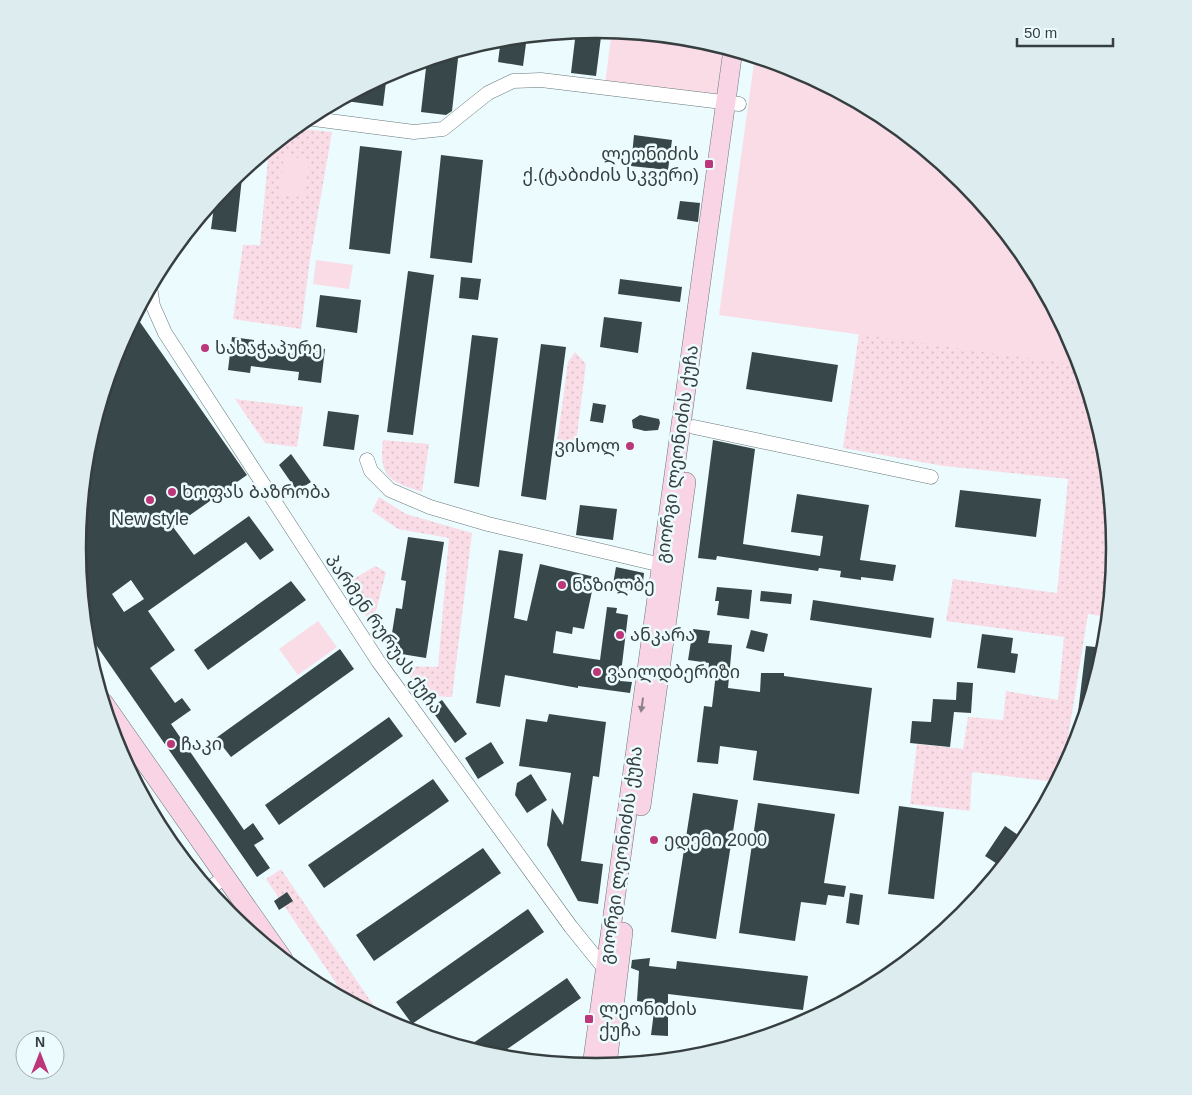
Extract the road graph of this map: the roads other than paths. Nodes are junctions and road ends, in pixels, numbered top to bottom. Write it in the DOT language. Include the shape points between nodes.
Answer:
graph roads {
  1 [pos="733,57"];
  2 [pos="744,60"];
  3 [pos="732,103"];
  4 [pos="319,120"];
  5 [pos="152,297"];
  6 [pos="694,427"];
  7 [pos="367,460"];
  8 [pos="931,477"];
  9 [pos="668,566"];
  10 [pos="116,719"];
  11 [pos="226,876"];
  12 [pos="214,885"];
  13 [pos="268,938"];
  14 [pos="605,969"];
  15 [pos="616,985"];
  16 [pos="608,1057"];
  17 [pos="593,1058"];
  1 -- 3 [label="main road, გიორგი ლეონიძის ქუჩა"];
  2 -- 3 [label="main road, გიორგი ლეონიძის ქუჩა"];
  3 -- 4 [label="street" via="522,80 488,93 443,129 414,132"];
  3 -- 6 [label="main road, გიორგი ლეონიძის ქუჩა"];
  3 -- 9 [label="main road, გიორგი ლეონიძის ქუჩა"];
  5 -- 14 [label="street, პარმენ რურუას ქუჩა" via="165,333 330,591 461,776"];
  6 -- 8 [label="street"];
  6 -- 9 [label="main road, გიორგი ლეონიძის ქუჩა"];
  7 -- 9 [label="street" via="371,471 390,490 430,507 488,524"];
  9 -- 14 [label="main road, გიორგი ლეონიძის ქუჩა, one-way"];
  9 -- 15 [label="main road, გიორგი ლეონიძის ქუჩა"];
  10 -- 11 [label="main road"];
  11 -- 12 [label="street"];
  11 -- 13 [label="main road"];
  14 -- 15 [label="street, პარმენ რურუას ქუჩა"];
  14 -- 17 [label="main road, გიორგი ლეონიძის ქუჩა"];
  15 -- 16 [label="main road, გიორგი ლეონიძის ქუჩა"];
}
